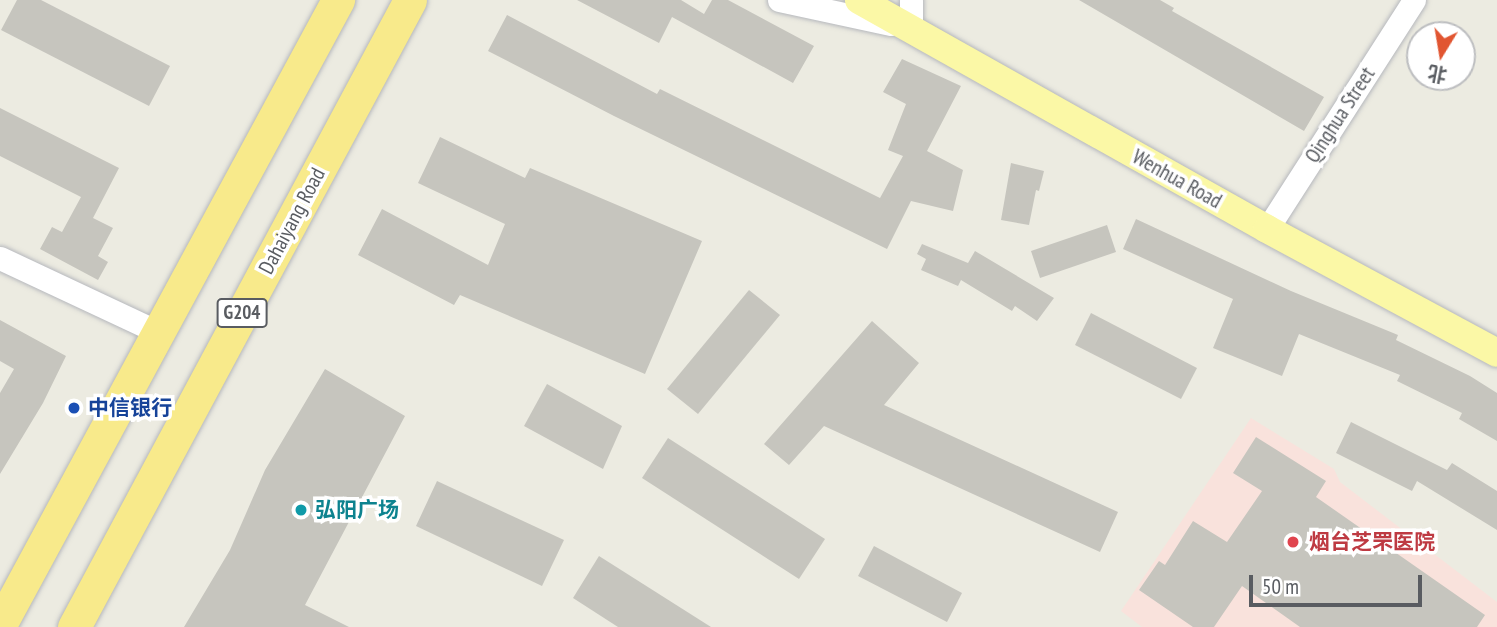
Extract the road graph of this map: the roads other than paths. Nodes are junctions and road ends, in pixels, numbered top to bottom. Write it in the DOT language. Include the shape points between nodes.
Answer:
graph roads {
  1 [pos="338,0"];
  2 [pos="410,0"];
  3 [pos="779,0"];
  4 [pos="859,0"];
  5 [pos="887,0"];
  6 [pos="911,0"];
  7 [pos="1414,0"];
  8 [pos="911,28"];
  9 [pos="1267,229"];
  10 [pos="0,258"];
  11 [pos="158,332"];
  12 [pos="1497,353"];
  13 [pos="0,625"];
  14 [pos="75,627"];
  1 -- 11 [label="highway"];
  2 -- 14 [label="highway, Dahaiyang Road / G204"];
  3 -- 8 [label="street"];
  4 -- 8 [label="main road, Wenhua Road"];
  5 -- 8 [label="street"];
  6 -- 8 [label="street"];
  7 -- 9 [label="street, Qinghua Street"];
  8 -- 9 [label="main road, Wenhua Road"];
  9 -- 12 [label="main road, Wenhua Road"];
  10 -- 11 [label="street"];
  11 -- 13 [label="highway"];
}
